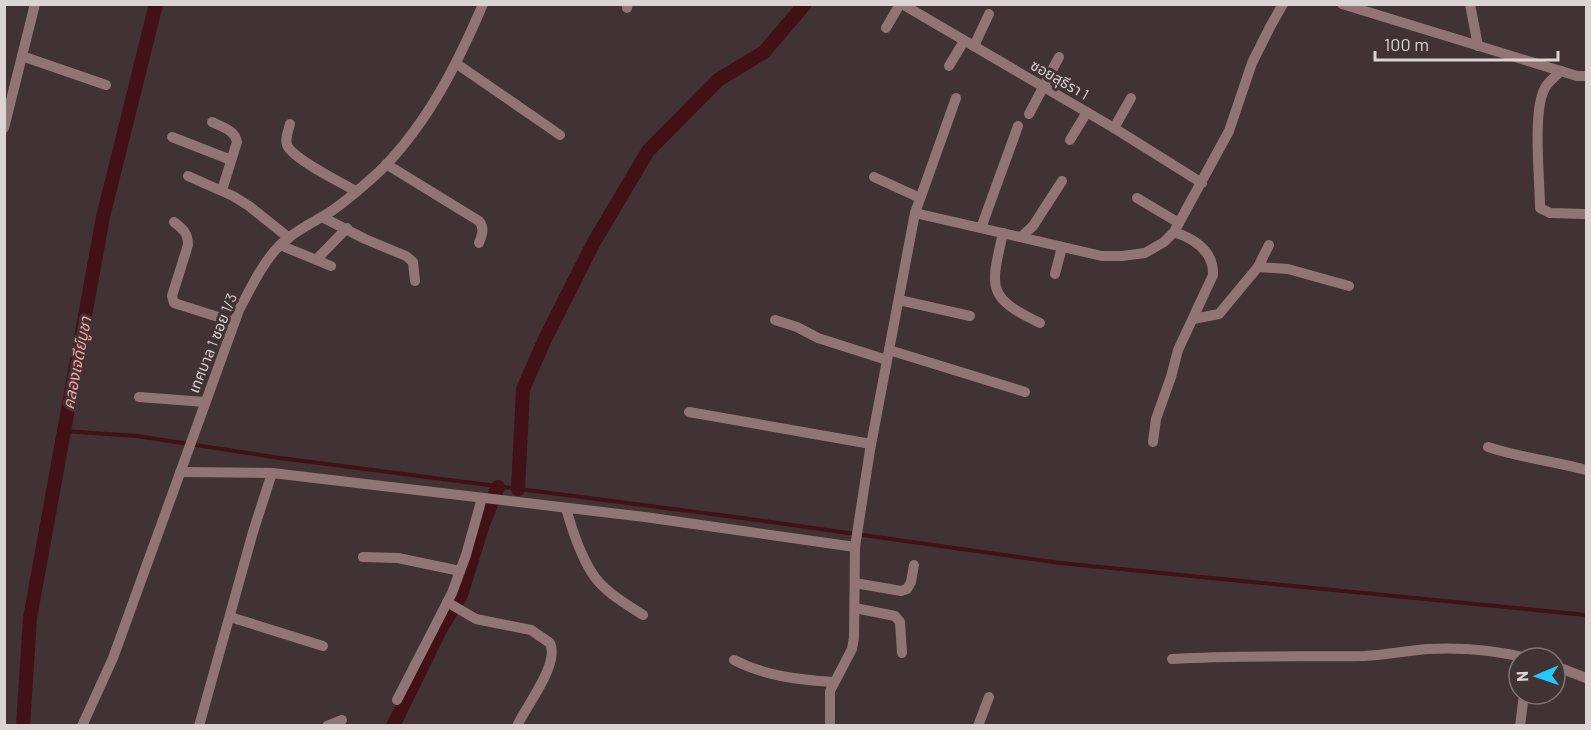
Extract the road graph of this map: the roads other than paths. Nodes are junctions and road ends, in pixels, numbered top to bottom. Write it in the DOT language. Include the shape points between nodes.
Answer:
graph roads {
  1 [pos="35,4"];
  2 [pos="483,4"];
  3 [pos="901,4"];
  4 [pos="1342,4"];
  5 [pos="1470,4"];
  6 [pos="1283,5"];
  7 [pos="989,14"];
  8 [pos="886,28"];
  9 [pos="969,44"];
  10 [pos="1478,46"];
  11 [pos="22,56"];
  12 [pos="1059,57"];
  13 [pos="456,64"];
  14 [pos="949,66"];
  15 [pos="1561,71"];
  16 [pos="1587,76"];
  17 [pos="106,86"];
  18 [pos="1043,87"];
  19 [pos="956,98"];
  20 [pos="1131,98"];
  21 [pos="6,110"];
  22 [pos="1087,112"];
  23 [pos="1029,114"];
  24 [pos="212,122"];
  25 [pos="290,124"];
  26 [pos="1018,126"];
  27 [pos="4,128"];
  28 [pos="1114,128"];
  29 [pos="560,135"];
  30 [pos="172,137"];
  31 [pos="1070,140"];
  32 [pos="231,160"];
  33 [pos="386,164"];
  34 [pos="188,176"];
  35 [pos="874,177"];
  36 [pos="1062,182"];
  37 [pos="1202,183"];
  38 [pos="222,190"];
  39 [pos="356,191"];
  40 [pos="920,198"];
  41 [pos="1137,198"];
  42 [pos="915,213"];
  43 [pos="1587,214"];
  44 [pos="321,217"];
  45 [pos="174,222"];
  46 [pos="346,228"];
  47 [pos="981,228"];
  48 [pos="1176,228"];
  49 [pos="1003,234"];
  50 [pos="1021,237"];
  51 [pos="284,242"];
  52 [pos="479,243"];
  53 [pos="1269,245"];
  54 [pos="1062,247"];
  55 [pos="316,260"];
  56 [pos="331,266"];
  57 [pos="1257,267"];
  58 [pos="1055,274"];
  59 [pos="416,281"];
  60 [pos="1349,286"];
  61 [pos="899,300"];
  62 [pos="970,316"];
  63 [pos="1192,319"];
  64 [pos="775,320"];
  65 [pos="234,322"];
  66 [pos="1040,323"];
  67 [pos="888,355"];
  68 [pos="1025,392"];
  69 [pos="139,398"];
  70 [pos="205,402"];
  71 [pos="689,412"];
  72 [pos="1153,442"];
  73 [pos="871,444"];
  74 [pos="1488,447"];
  75 [pos="181,466"];
  76 [pos="1587,470"];
  77 [pos="272,473"];
  78 [pos="489,499"];
  79 [pos="566,508"];
  80 [pos="856,545"];
  81 [pos="363,557"];
  82 [pos="914,565"];
  83 [pos="460,571"];
  84 [pos="855,583"];
  85 [pos="452,605"];
  86 [pos="855,608"];
  87 [pos="643,615"];
  88 [pos="230,617"];
  89 [pos="323,646"];
  90 [pos="902,652"];
  91 [pos="1507,653"];
  92 [pos="1173,659"];
  93 [pos="734,660"];
  94 [pos="1567,670"];
  95 [pos="1587,678"];
  96 [pos="834,682"];
  97 [pos="989,697"];
  98 [pos="396,700"];
  99 [pos="1522,706"];
  100 [pos="342,720"];
  101 [pos="82,726"];
  102 [pos="199,726"];
  103 [pos="327,726"];
  104 [pos="517,726"];
  105 [pos="830,726"];
  106 [pos="978,726"];
  107 [pos="1520,726"];
  1 -- 11 [label="street"];
  2 -- 13 [label="street, เทศบาล 1 ซอย 1/3"];
  3 -- 8 [label="street"];
  3 -- 9 [label="street, ซอยสุธีรา 1"];
  4 -- 10 [label="street"];
  5 -- 10 [label="street"];
  6 -- 37 [label="street" via="1252,63 1229,131"];
  7 -- 9 [label="street"];
  9 -- 14 [label="street"];
  9 -- 18 [label="street, ซอยสุธีรา 1"];
  10 -- 15 [label="street"];
  11 -- 17 [label="street"];
  11 -- 21 [label="street"];
  12 -- 18 [label="street"];
  13 -- 29 [label="street"];
  13 -- 33 [label="street, เทศบาล 1 ซอย 1/3"];
  15 -- 16 [label="street"];
  15 -- 43 [label="street" via="1545,87 1540,101 1540,208 1550,213"];
  18 -- 22 [label="street, ซอยสุธีรา 1"];
  18 -- 23 [label="street"];
  19 -- 40 [label="street"];
  20 -- 28 [label="street"];
  21 -- 27 [label="street"];
  22 -- 28 [label="street, ซอยสุธีรา 1"];
  22 -- 31 [label="street"];
  24 -- 32 [label="street" via="236,136"];
  25 -- 39 [label="street" via="288,147 299,158"];
  26 -- 47 [label="street"];
  28 -- 37 [label="street, ซอยสุธีรา 1"];
  30 -- 32 [label="street"];
  32 -- 38 [label="street"];
  33 -- 39 [label="street, เทศบาล 1 ซอย 1/3"];
  33 -- 52 [label="street" via="479,221 483,232"];
  34 -- 38 [label="street"];
  35 -- 40 [label="street"];
  36 -- 50 [label="street" via="1033,226"];
  37 -- 48 [label="street"];
  38 -- 51 [label="street" via="249,206"];
  39 -- 44 [label="street, เทศบาล 1 ซอย 1/3"];
  40 -- 42 [label="street"];
  41 -- 48 [label="street"];
  42 -- 47 [label="street"];
  42 -- 61 [label="street"];
  44 -- 46 [label="street"];
  44 -- 51 [label="street, เทศบาล 1 ซอย 1/3"];
  45 -- 65 [label="street" via="184,230 188,245 172,300"];
  46 -- 55 [label="street"];
  46 -- 59 [label="street" via="406,256 413,262"];
  47 -- 49 [label="street"];
  48 -- 54 [label="street" via="1164,242 1145,253 1102,256"];
  48 -- 63 [label="street" via="1201,246 1213,265 1208,289"];
  49 -- 50 [label="street"];
  49 -- 66 [label="street" via="993,278 996,288 1007,305"];
  50 -- 54 [label="street"];
  51 -- 55 [label="street"];
  51 -- 65 [label="street, เทศบาล 1 ซอย 1/3" via="265,264"];
  53 -- 57 [label="street"];
  54 -- 58 [label="street"];
  55 -- 56 [label="street"];
  57 -- 60 [label="street" via="1288,269"];
  57 -- 63 [label="street" via="1219,314"];
  61 -- 62 [label="street"];
  61 -- 67 [label="street"];
  63 -- 72 [label="street" via="1156,419"];
  64 -- 67 [label="street" via="818,338"];
  65 -- 70 [label="street, เทศบาล 1 ซอย 1/3"];
  67 -- 68 [label="street"];
  67 -- 73 [label="street"];
  69 -- 70 [label="street"];
  70 -- 75 [label="street, เทศบาล 1 ซอย 1/3"];
  71 -- 73 [label="street"];
  73 -- 80 [label="street"];
  74 -- 76 [label="street"];
  75 -- 77 [label="street"];
  75 -- 101 [label="street, เทศบาล 1 ซอย 1/3" via="113,658"];
  77 -- 78 [label="street"];
  77 -- 88 [label="street"];
  78 -- 79 [label="street"];
  78 -- 83 [label="street"];
  79 -- 80 [label="street"];
  79 -- 87 [label="street" via="593,575"];
  80 -- 84 [label="street"];
  81 -- 83 [label="street" via="398,558"];
  82 -- 84 [label="street" via="911,582 901,591"];
  83 -- 85 [label="street"];
  84 -- 86 [label="street"];
  85 -- 98 [label="street"];
  85 -- 104 [label="street" via="476,618 531,630 550,643 553,654 549,668"];
  86 -- 90 [label="street" via="895,616 900,622"];
  86 -- 96 [label="street" via="852,649"];
  88 -- 89 [label="street"];
  88 -- 102 [label="street"];
  91 -- 92 [label="street" via="1461,648 1368,656"];
  93 -- 96 [label="street" via="773,675"];
  94 -- 95 [label="street"];
  96 -- 105 [label="street" via="830,691"];
  97 -- 106 [label="street"];
  99 -- 107 [label="street"];
  100 -- 103 [label="street"];
}
